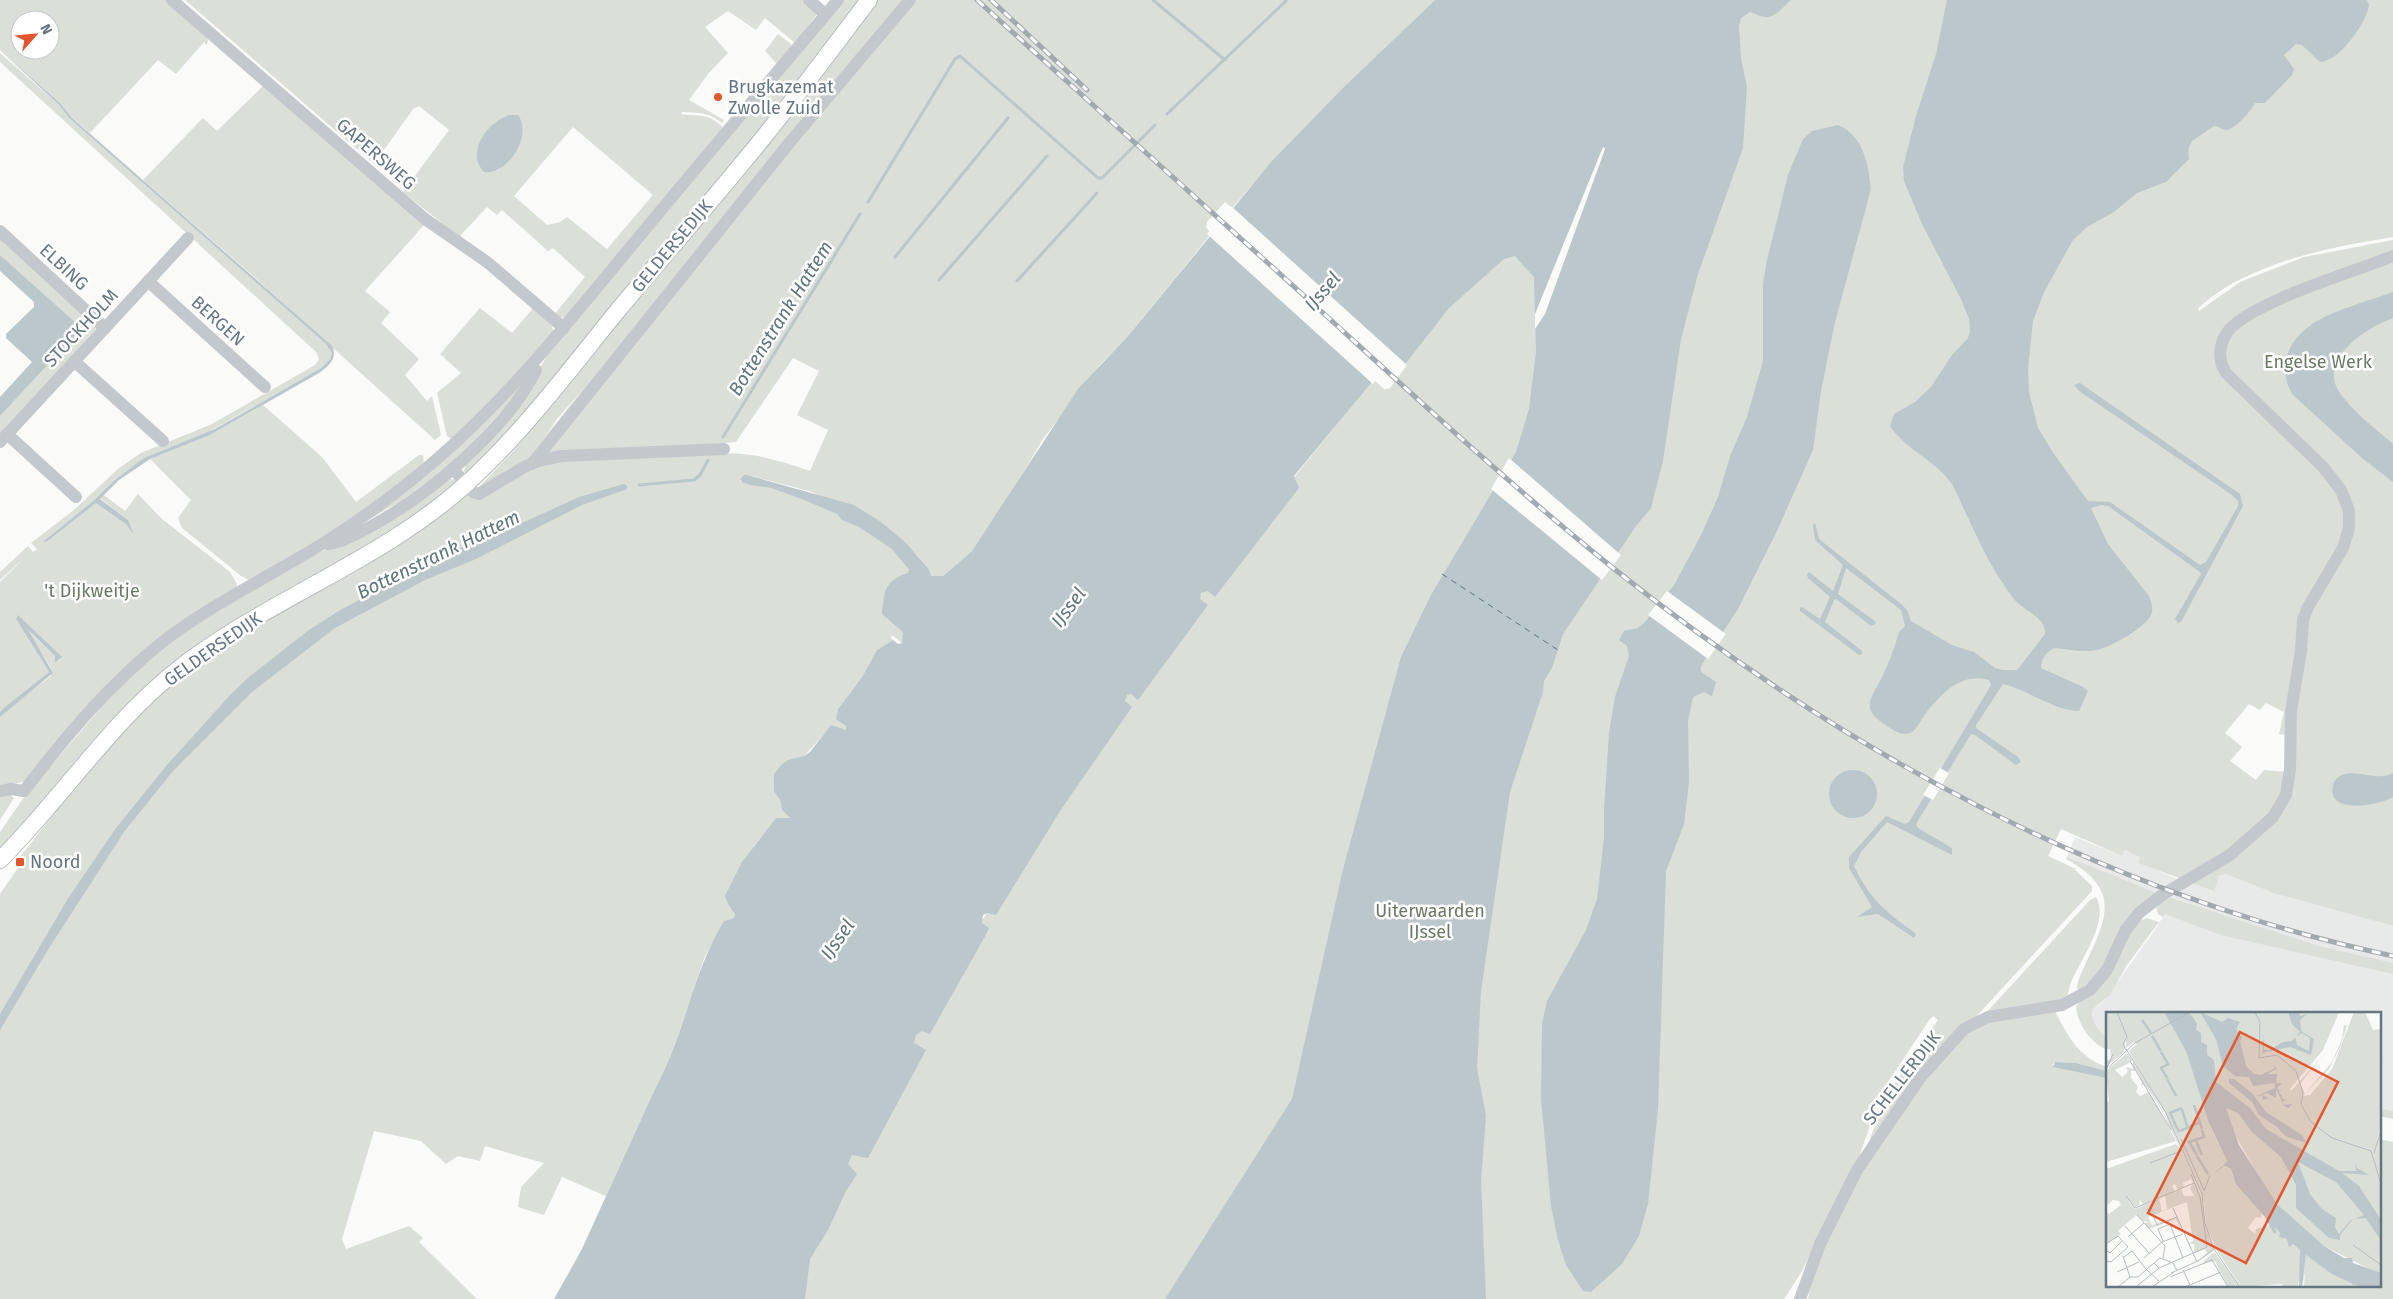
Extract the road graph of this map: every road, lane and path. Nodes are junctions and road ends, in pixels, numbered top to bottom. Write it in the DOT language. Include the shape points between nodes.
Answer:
graph roads {
  1 [pos="172,0"];
  2 [pos="809,0"];
  3 [pos="838,0"];
  4 [pos="869,0"];
  5 [pos="910,0"];
  6 [pos="826,14"];
  7 [pos="0,231"];
  8 [pos="188,238"];
  9 [pos="2393,256"];
  10 [pos="148,281"];
  11 [pos="105,328"];
  12 [pos="564,328"];
  13 [pos="541,356"];
  14 [pos="74,361"];
  15 [pos="264,387"];
  16 [pos="4,438"];
  17 [pos="163,441"];
  18 [pos="724,449"];
  19 [pos="532,464"];
  20 [pos="453,469"];
  21 [pos="466,484"];
  22 [pos="76,497"];
  23 [pos="321,544"];
  24 [pos="0,790"];
  25 [pos="0,860"];
  26 [pos="1800,1299"];
  1 -- 12 [label="street, GAPERSWEG" via="418,212 501,273"];
  2 -- 6 [label="street"];
  3 -- 6 [label="street, GELDERSEDIJK"];
  4 -- 21 [label="main road, GELDERSEDIJK" via="764,137 530,416"];
  5 -- 19 [label="street, GELDERSEDIJK" via="790,142"];
  6 -- 12 [label="street, GELDERSEDIJK"];
  7 -- 11 [label="street, ELBING"];
  8 -- 10 [label="street, STOCKHOLM"];
  9 -- 26 [label="street, SCHELLERDIJK" via="2252,313 2235,324 2222,342 2221,361 2230,379 2323,467 2341,490 2349,511 2349,528 2343,548 2303,620 2291,711 2286,795 2273,817 2230,855 2146,906 2123,936 2108,970 2090,990 2062,1005 1988,1017 1968,1026 1920,1078 1857,1170 1820,1244"];
  10 -- 11 [label="street, STOCKHOLM"];
  10 -- 15 [label="street, BERGEN"];
  11 -- 14 [label="street, STOCKHOLM"];
  12 -- 13 [label="street, GELDERSEDIJK"];
  13 -- 20 [label="street, GELDERSEDIJK" via="536,372 503,416"];
  13 -- 23 [label="street, GELDERSEDIJK" via="486,414 435,460 370,512"];
  14 -- 16 [label="street, STOCKHOLM"];
  14 -- 17 [label="street"];
  16 -- 22 [label="street"];
  18 -- 19 [label="street, GELDERSEDIJK" via="562,456"];
  19 -- 21 [label="street, GELDERSEDIJK" via="483,493 473,492"];
  20 -- 21 [label="street"];
  20 -- 23 [label="street, GELDERSEDIJK" via="383,520 342,542"];
  21 -- 25 [label="main road, GELDERSEDIJK" via="435,511 383,546 260,616 182,666 119,723 51,806"];
  23 -- 24 [label="street, GELDERSEDIJK" via="205,613 148,654 98,701 24,791"];
}
